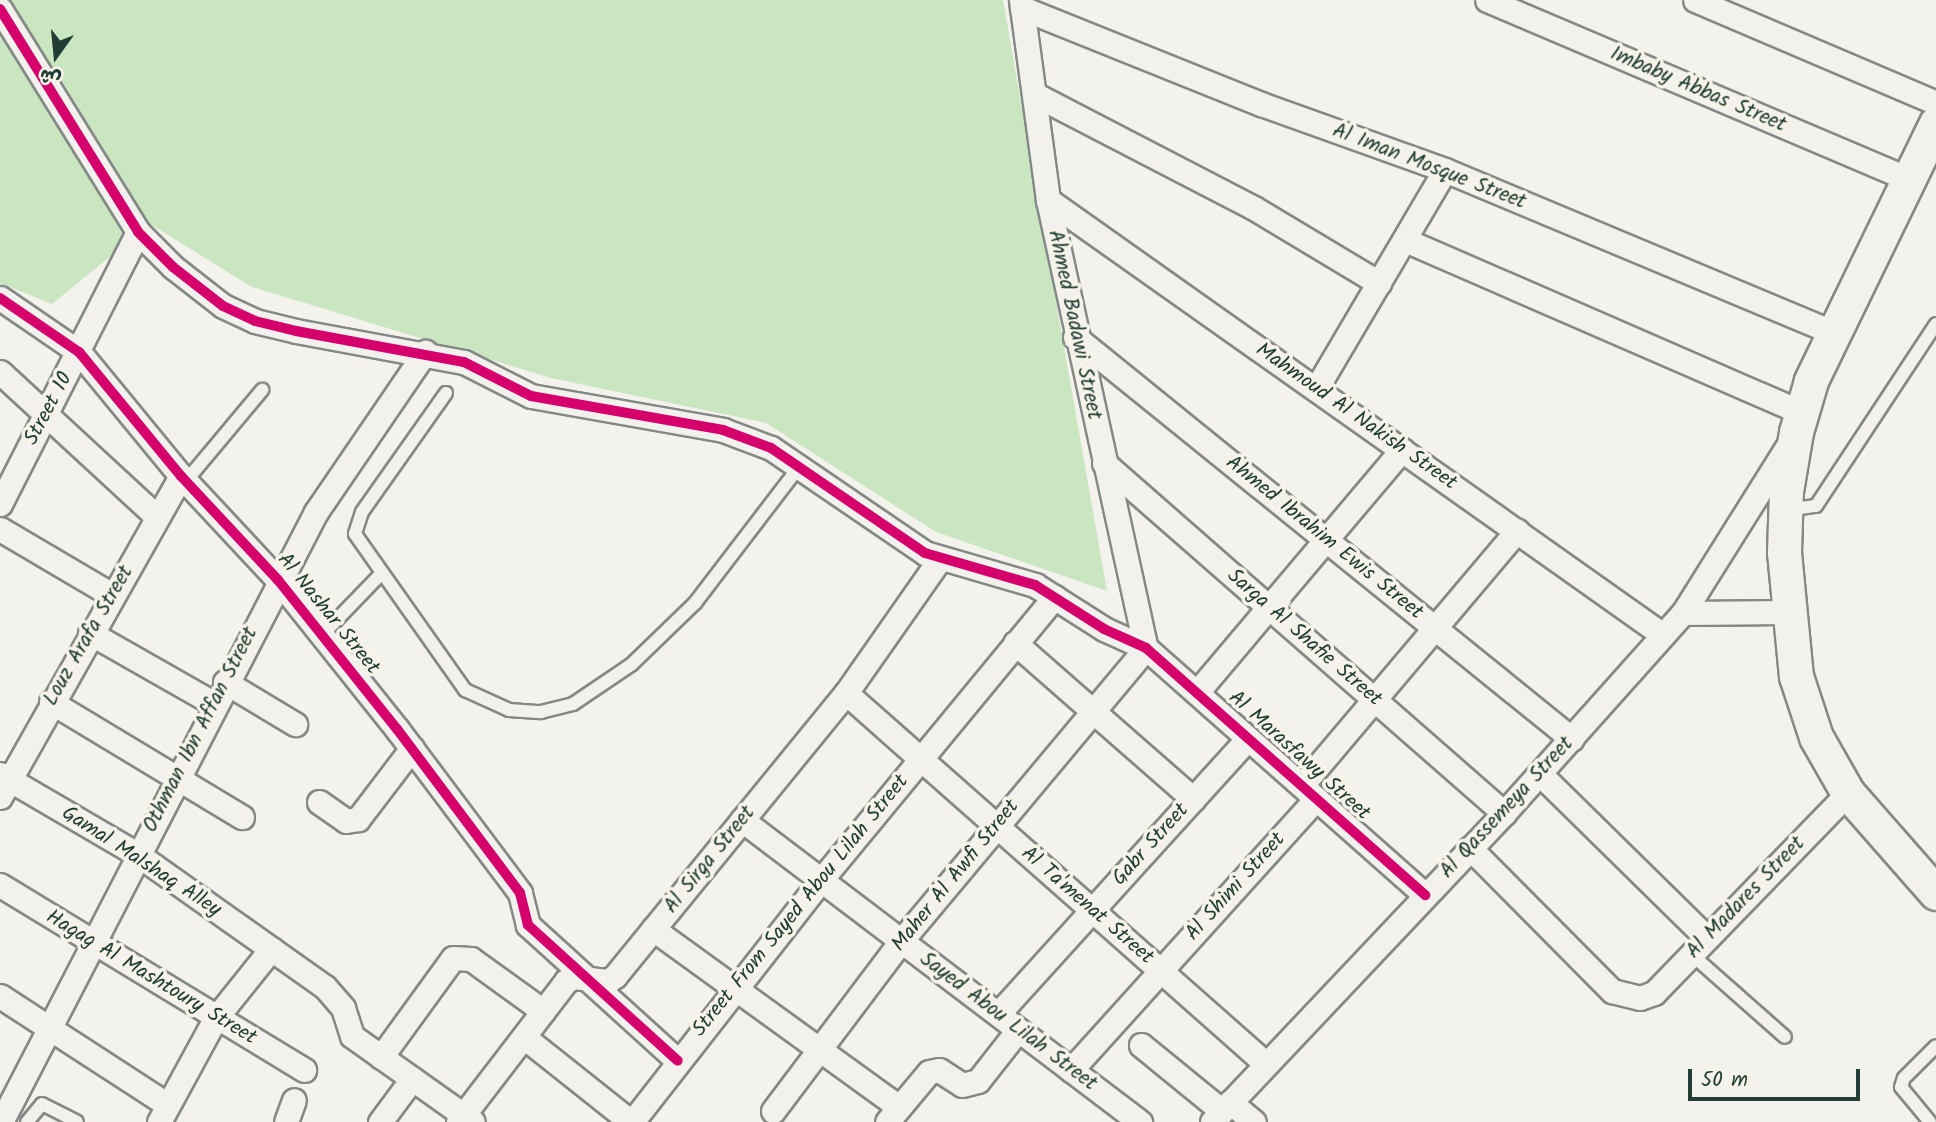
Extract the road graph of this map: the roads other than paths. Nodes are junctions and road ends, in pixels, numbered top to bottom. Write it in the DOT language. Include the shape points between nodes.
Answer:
graph roads {
  1 [pos="1487,0"];
  2 [pos="1695,0"];
  3 [pos="1022,4"];
  4 [pos="0,9"];
  5 [pos="1034,94"];
  6 [pos="1936,103"];
  7 [pos="1936,123"];
  8 [pos="1445,170"];
  9 [pos="1908,179"];
  10 [pos="1048,200"];
  11 [pos="138,232"];
  12 [pos="1405,240"];
  13 [pos="1379,284"];
  14 [pos="0,298"];
  15 [pos="1936,324"];
  16 [pos="1833,332"];
  17 [pos="1075,337"];
  18 [pos="79,352"];
  19 [pos="425,352"];
  20 [pos="0,372"];
  21 [pos="1316,389"];
  22 [pos="262,390"];
  23 [pos="446,393"];
  24 [pos="46,415"];
  25 [pos="1799,422"];
  26 [pos="1402,450"];
  27 [pos="1104,463"];
  28 [pos="799,467"];
  29 [pos="184,478"];
  30 [pos="1,501"];
  31 [pos="1785,510"];
  32 [pos="157,517"];
  33 [pos="0,529"];
  34 [pos="1517,531"];
  35 [pos="1326,540"];
  36 [pos="940,559"];
  37 [pos="380,575"];
  38 [pos="278,580"];
  39 [pos="112,595"];
  40 [pos="1054,597"];
  41 [pos="1269,607"];
  42 [pos="1787,612"];
  43 [pos="1683,613"];
  44 [pos="1435,628"];
  45 [pos="90,633"];
  46 [pos="1663,635"];
  47 [pos="321,636"];
  48 [pos="1015,643"];
  49 [pos="1146,648"];
  50 [pos="225,682"];
  51 [pos="1198,691"];
  52 [pos="846,693"];
  53 [pos="1374,700"];
  54 [pos="51,702"];
  55 [pos="213,703"];
  56 [pos="1093,711"];
  57 [pos="295,724"];
  58 [pos="1248,738"];
  59 [pos="1572,739"];
  60 [pos="412,748"];
  61 [pos="919,758"];
  62 [pos="1540,774"];
  63 [pos="176,777"];
  64 [pos="3,783"];
  65 [pos="1309,792"];
  66 [pos="1848,793"];
  67 [pos="1193,799"];
  68 [pos="319,802"];
  69 [pos="1504,814"];
  70 [pos="242,817"];
  71 [pos="742,820"];
  72 [pos="996,826"];
  73 [pos="1470,848"];
  74 [pos="137,854"];
  75 [pos="821,880"];
  76 [pos="0,885"];
  77 [pos="1936,893"];
  78 [pos="1425,895"];
  79 [pos="1092,910"];
  80 [pos="653,929"];
  81 [pos="901,941"];
  82 [pos="91,944"];
  83 [pos="1699,946"];
  84 [pos="271,949"];
  85 [pos="1161,971"];
  86 [pos="592,981"];
  87 [pos="735,988"];
  88 [pos="0,996"];
  89 [pos="543,1011"];
  90 [pos="998,1014"];
  91 [pos="215,1018"];
  92 [pos="48,1028"];
  93 [pos="1018,1030"];
  94 [pos="524,1037"];
  95 [pos="1786,1037"];
  96 [pos="1141,1045"];
  97 [pos="1936,1046"];
  98 [pos="820,1049"];
  99 [pos="381,1057"];
  100 [pos="678,1061"];
  101 [pos="1264,1062"];
  102 [pos="304,1070"];
  103 [pos="1071,1070"];
  104 [pos="412,1079"];
  105 [pos="294,1100"];
  106 [pos="773,1111"];
  107 [pos="1222,1112"];
  108 [pos="163,1113"];
  109 [pos="893,1115"];
  110 [pos="3,1120"];
  111 [pos="465,1120"];
  112 [pos="27,1122"];
  113 [pos="77,1122"];
  114 [pos="286,1122"];
  115 [pos="380,1122"];
  116 [pos="631,1122"];
  117 [pos="1140,1122"];
  118 [pos="1254,1122"];
  119 [pos="1930,1122"];
  1 -- 9 [label="street, Imbaby Abbas Street"];
  2 -- 6 [label="street"];
  3 -- 5 [label="street, Ahmed Badawi Street"];
  3 -- 8 [label="street, Al Iman Mosque Street" via="1261,104"];
  4 -- 11 [label="street"];
  5 -- 10 [label="street, Ahmed Badawi Street"];
  5 -- 13 [label="street" via="1233,196"];
  7 -- 9 [label="main road"];
  8 -- 12 [label="street"];
  8 -- 16 [label="street, Al Iman Mosque Street"];
  9 -- 16 [label="main road"];
  10 -- 17 [label="street, Ahmed Badawi Street"];
  10 -- 21 [label="street, Mahmoud Al Nakish Street"];
  11 -- 18 [label="street, Street 10"];
  11 -- 19 [label="street" via="199,289 255,321 363,345"];
  12 -- 13 [label="street"];
  12 -- 25 [label="street"];
  13 -- 21 [label="street"];
  14 -- 18 [label="street, Al Nashar Street"];
  15 -- 31 [label="lane" via="1816,506"];
  16 -- 25 [label="main road"];
  17 -- 27 [label="street, Ahmed Badawi Street"];
  17 -- 35 [label="street, Ahmed Ibrahim Ewis Street"];
  18 -- 24 [label="street, Street 10"];
  18 -- 29 [label="street, Al Nashar Street"];
  19 -- 28 [label="street" via="464,362 531,396 750,438"];
  19 -- 38 [label="street, Othman Ibn Affan Street" via="316,512"];
  20 -- 24 [label="street"];
  21 -- 26 [label="street, Mahmoud Al Nakish Street"];
  22 -- 29 [label="lane"];
  23 -- 37 [label="lane" via="358,519 358,542"];
  24 -- 30 [label="street, Street 10"];
  24 -- 32 [label="street"];
  25 -- 31 [label="main road"];
  25 -- 43 [label="street, Al Qassemeya Street"];
  26 -- 34 [label="street, Mahmoud Al Nakish Street"];
  26 -- 35 [label="street"];
  27 -- 41 [label="street, Sarga Al Shafie Street"];
  27 -- 49 [label="street, Ahmed Badawi Street"];
  28 -- 36 [label="street" via="906,542"];
  28 -- 37 [label="lane" via="675,624 587,697 557,709 509,710 465,690"];
  29 -- 32 [label="street, Louz Arafa Street"];
  29 -- 38 [label="street, Al Nashar Street"];
  31 -- 42 [label="main road"];
  32 -- 39 [label="street, Louz Arafa Street"];
  33 -- 39 [label="street"];
  34 -- 44 [label="street, Al Shimi Street"];
  34 -- 46 [label="street, Mahmoud Al Nakish Street"];
  35 -- 41 [label="street"];
  35 -- 44 [label="street, Ahmed Ibrahim Ewis Street"];
  36 -- 40 [label="street" via="1013,577"];
  36 -- 52 [label="street, Al Sirga Street"];
  37 -- 47 [label="lane"];
  38 -- 47 [label="street, Al Nashar Street"];
  38 -- 50 [label="street, Othman Ibn Affan Street"];
  39 -- 45 [label="street, Louz Arafa Street"];
  40 -- 48 [label="street, Street From Sayed Abou Lilah Street"];
  40 -- 49 [label="street" via="1104,629"];
  41 -- 51 [label="street"];
  41 -- 53 [label="street, Sarga Al Shafie Street"];
  42 -- 43 [label="street"];
  42 -- 66 [label="main road" via="1796,676 1816,737"];
  43 -- 46 [label="street, Al Qassemeya Street"];
  44 -- 53 [label="street, Al Shimi Street"];
  44 -- 59 [label="street, Ahmed Ibrahim Ewis Street"];
  45 -- 54 [label="street, Louz Arafa Street"];
  45 -- 55 [label="street"];
  46 -- 59 [label="street, Al Qassemeya Street"];
  47 -- 60 [label="street, Al Nashar Street"];
  48 -- 56 [label="street"];
  48 -- 61 [label="street, Street From Sayed Abou Lilah Street"];
  49 -- 51 [label="street, Al Marasfawy Street"];
  49 -- 56 [label="street, Maher Al Awfi Street"];
  50 -- 55 [label="street, Othman Ibn Affan Street"];
  50 -- 57 [label="street"];
  51 -- 58 [label="street, Al Marasfawy Street"];
  52 -- 61 [label="street, Al Ta'menat Street"];
  52 -- 71 [label="street, Al Sirga Street"];
  53 -- 65 [label="street, Al Shimi Street"];
  53 -- 69 [label="street, Sarga Al Shafie Street"];
  54 -- 63 [label="street"];
  54 -- 64 [label="street, Louz Arafa Street"];
  55 -- 63 [label="street, Othman Ibn Affan Street"];
  56 -- 67 [label="street"];
  56 -- 72 [label="street, Maher Al Awfi Street"];
  58 -- 65 [label="street, Al Marasfawy Street"];
  58 -- 67 [label="street, Gabr Street"];
  59 -- 62 [label="street, Al Qassemeya Street"];
  60 -- 68 [label="street" via="358,819 346,821"];
  60 -- 86 [label="street, Al Nashar Street" via="520,893 528,925"];
  61 -- 72 [label="street, Al Ta'menat Street"];
  61 -- 75 [label="street, Street From Sayed Abou Lilah Street"];
  62 -- 69 [label="street, Al Qassemeya Street"];
  62 -- 83 [label="street"];
  63 -- 70 [label="street"];
  63 -- 74 [label="street, Othman Ibn Affan Street"];
  64 -- 74 [label="street, Gamal Malshaq Alley"];
  65 -- 78 [label="street, Al Marasfawy Street"];
  65 -- 85 [label="street, Al Shimi Street"];
  66 -- 77 [label="main road"];
  66 -- 83 [label="street, Al Madares Street"];
  67 -- 79 [label="street, Gabr Street"];
  69 -- 73 [label="street, Al Qassemeya Street"];
  71 -- 75 [label="street, Sayed Abou Lilah Street"];
  71 -- 80 [label="street, Al Sirga Street"];
  72 -- 79 [label="street, Al Ta'menat Street"];
  72 -- 81 [label="street, Maher Al Awfi Street"];
  73 -- 78 [label="street, Al Qassemeya Street"];
  73 -- 83 [label="street, Al Madares Street" via="1612,991 1640,998 1654,993"];
  74 -- 82 [label="street, Othman Ibn Affan Street"];
  74 -- 84 [label="street, Gamal Malshaq Alley"];
  75 -- 81 [label="street, Sayed Abou Lilah Street"];
  75 -- 87 [label="street, Street From Sayed Abou Lilah Street"];
  76 -- 82 [label="street, Hagag Al Mashtoury Street"];
  78 -- 101 [label="street, Al Qassemeya Street"];
  79 -- 85 [label="street, Al Ta'menat Street"];
  79 -- 90 [label="street, Gabr Street"];
  80 -- 86 [label="street, Al Sirga Street" via="615,976"];
  80 -- 87 [label="street"];
  81 -- 90 [label="street, Sayed Abou Lilah Street"];
  81 -- 98 [label="street, Maher Al Awfi Street"];
  82 -- 91 [label="street, Hagag Al Mashtoury Street"];
  82 -- 92 [label="street, Othman Ibn Affan Street"];
  83 -- 95 [label="lane"];
  84 -- 91 [label="street"];
  84 -- 99 [label="street, Gamal Malshaq Alley" via="336,996 352,1036"];
  85 -- 101 [label="street, Al Ta'menat Street"];
  85 -- 103 [label="street, Al Shimi Street"];
  86 -- 89 [label="street, Al Sirga Street" via="573,977 566,981"];
  86 -- 100 [label="street, Al Nashar Street"];
  87 -- 98 [label="street"];
  87 -- 100 [label="street, Street From Sayed Abou Lilah Street"];
  88 -- 92 [label="street"];
  89 -- 94 [label="street, Al Sirga Street"];
  89 -- 99 [label="street" via="471,959 453,958"];
  90 -- 93 [label="street, Sayed Abou Lilah Street"];
  91 -- 102 [label="street, Hagag Al Mashtoury Street"];
  91 -- 108 [label="street"];
  92 -- 108 [label="street"];
  92 -- 110 [label="street, Othman Ibn Affan Street"];
  93 -- 103 [label="street, Sayed Abou Lilah Street"];
  93 -- 109 [label="street" via="978,1081 962,1085 945,1072 929,1072"];
  94 -- 111 [label="street, Al Sirga Street"];
  94 -- 116 [label="street"];
  96 -- 107 [label="street"];
  97 -- 119 [label="lane" via="1904,1078 1901,1087"];
  98 -- 106 [label="street, Maher Al Awfi Street"];
  98 -- 109 [label="street"];
  99 -- 104 [label="street, Gamal Malshaq Alley"];
  100 -- 116 [label="street, Street From Sayed Abou Lilah Street"];
  101 -- 107 [label="street, Al Qassemeya Street"];
  103 -- 117 [label="street, Sayed Abou Lilah Street"];
  104 -- 111 [label="street, Gamal Malshaq Alley"];
  104 -- 115 [label="street"];
  105 -- 114 [label="street"];
  107 -- 118 [label="street"];
  112 -- 113 [label="lane" via="42,1104"];
}
